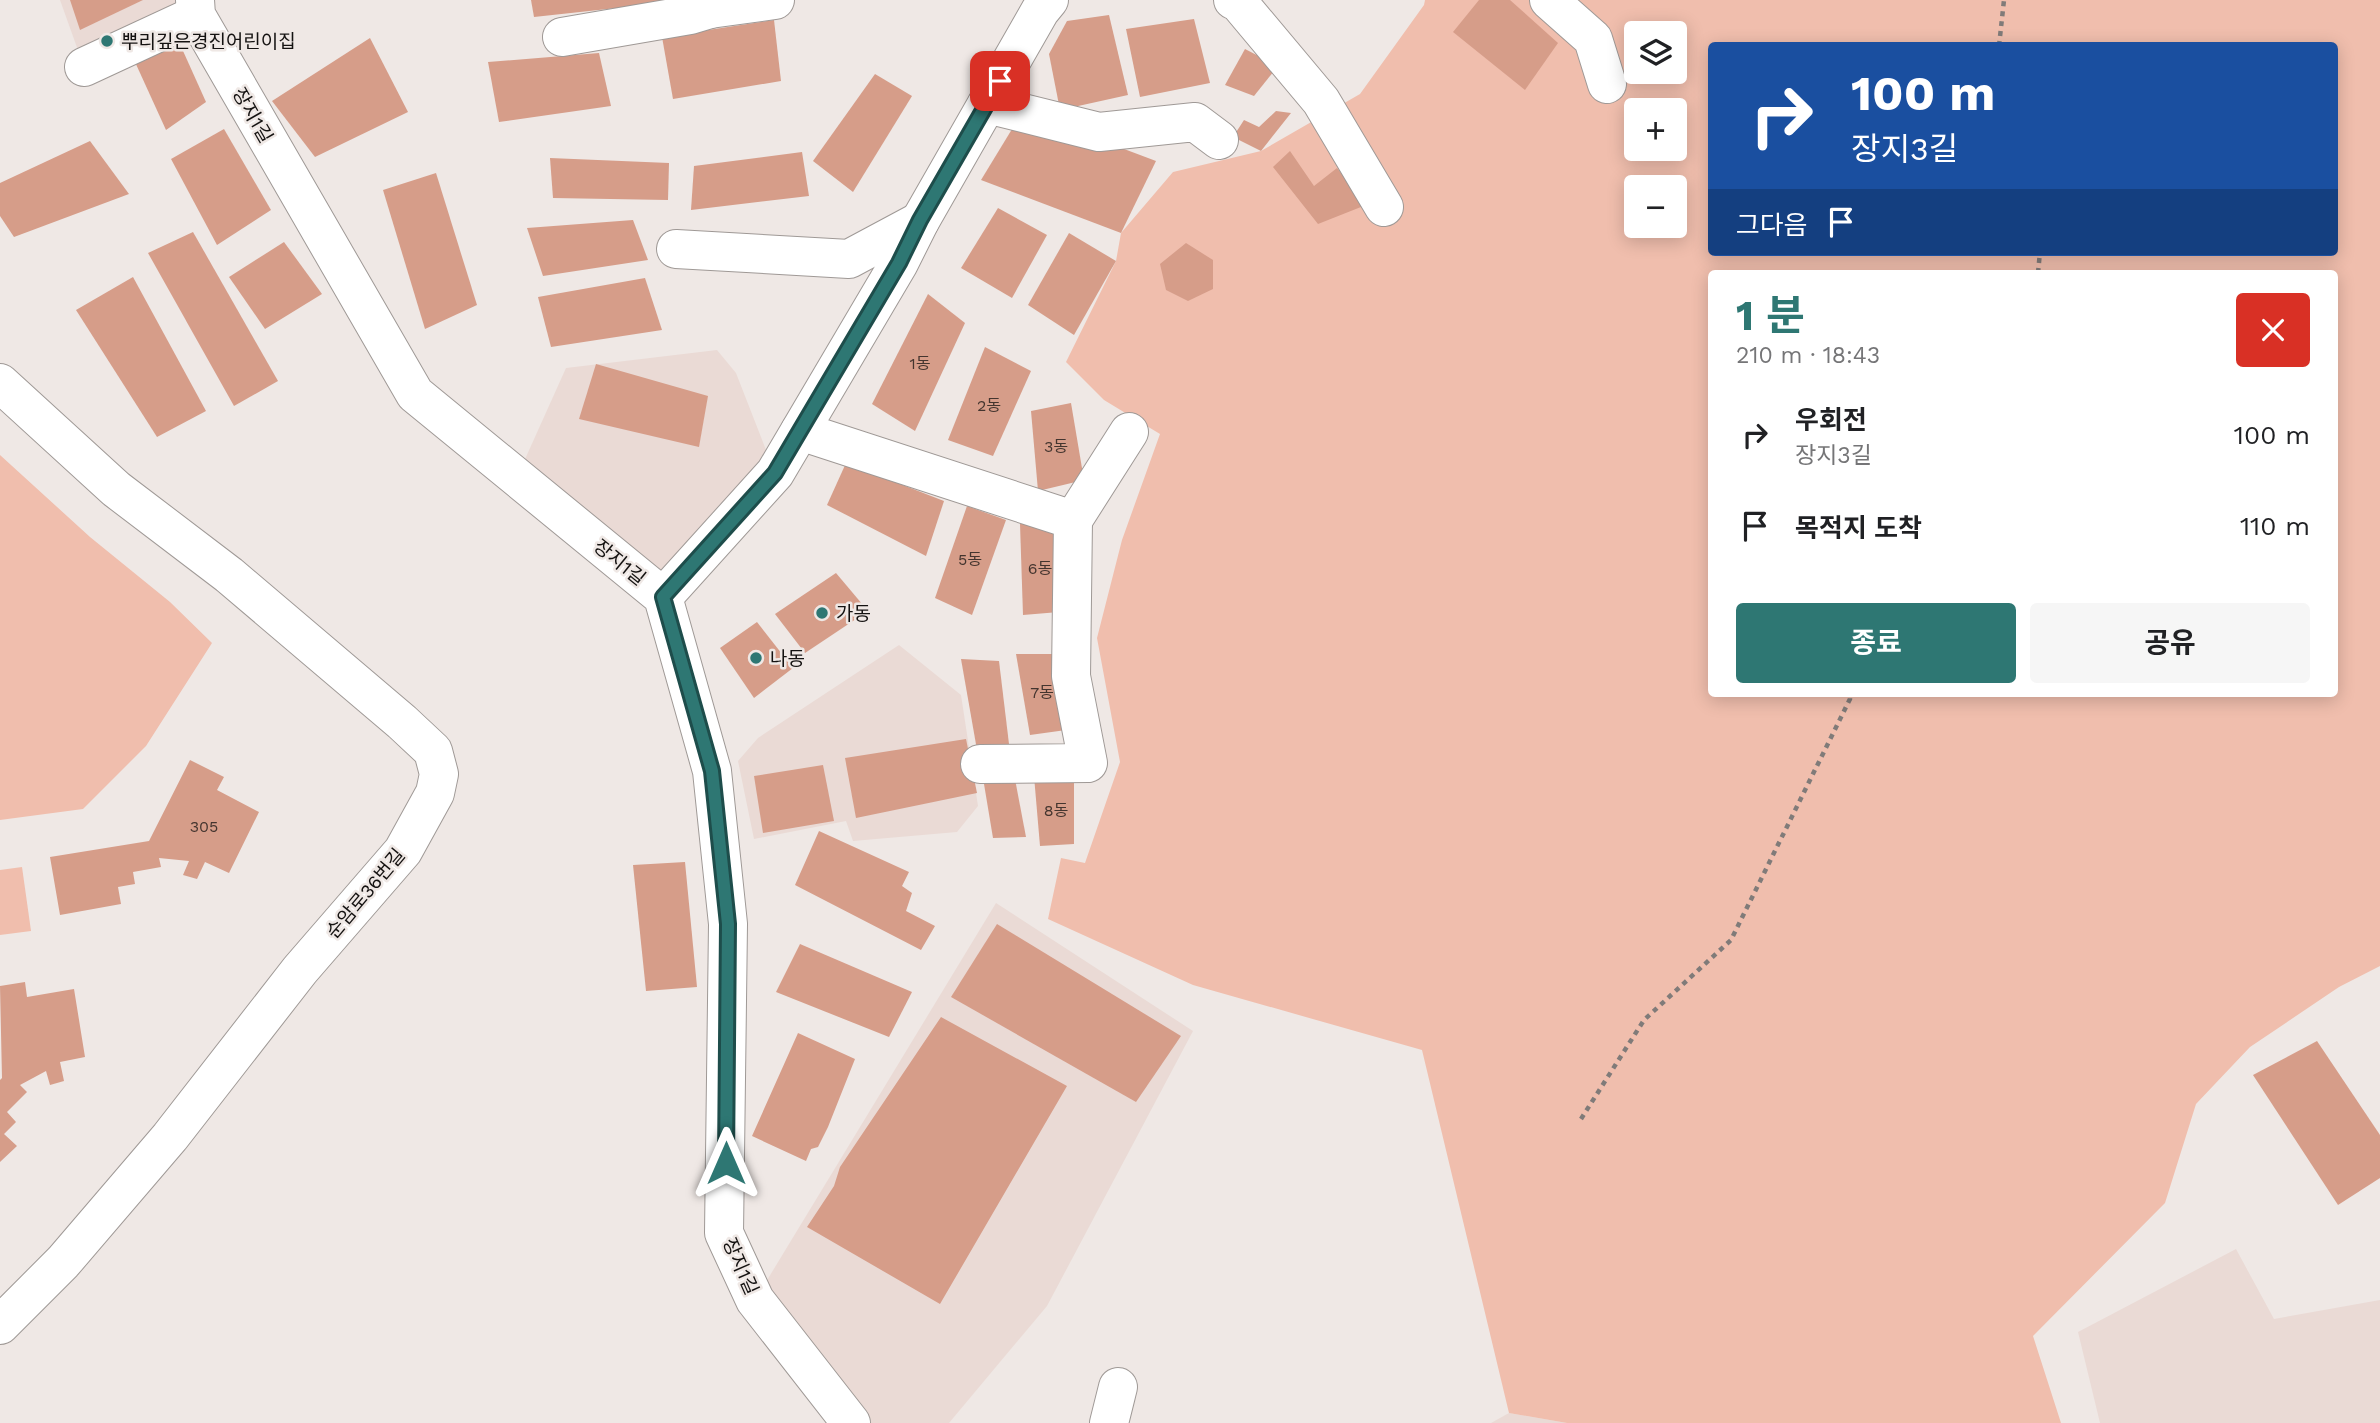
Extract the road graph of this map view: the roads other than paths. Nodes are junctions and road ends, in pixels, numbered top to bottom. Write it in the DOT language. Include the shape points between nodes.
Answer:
graph roads {
  1 [pos="775,0"];
  2 [pos="1049,0"];
  3 [pos="1233,0"];
  4 [pos="1549,0"];
  5 [pos="710,5"];
  6 [pos="195,8"];
  7 [pos="562,37"];
  8 [pos="84,67"];
  9 [pos="1607,84"];
  10 [pos="987,104"];
  11 [pos="1219,140"];
  12 [pos="1384,207"];
  13 [pos="920,220"];
  14 [pos="676,249"];
  15 [pos="0,383"];
  16 [pos="800,431"];
  17 [pos="1129,432"];
  18 [pos="1073,520"];
  19 [pos="663,597"];
  20 [pos="980,764"];
  21 [pos="0,1325"];
  22 [pos="851,1423"];
  1 -- 5 [label="street"];
  2 -- 10 [label="street"];
  3 -- 12 [label="street" via="1321,101"];
  4 -- 9 [label="street" via="1593,40"];
  5 -- 7 [label="street" via="690,15"];
  6 -- 8 [label="street"];
  6 -- 19 [label="street, 장지1길" via="415,394"];
  10 -- 11 [label="street" via="1099,132 1195,122"];
  10 -- 13 [label="street"];
  13 -- 14 [label="street" via="849,259"];
  13 -- 16 [label="street"];
  15 -- 21 [label="street, 순암로36번길" via="116,489 229,575 402,722 433,751 439,774 435,793 403,851 300,970 170,1137 63,1262"];
  16 -- 18 [label="street"];
  16 -- 19 [label="street" via="775,473"];
  17 -- 18 [label="street"];
  18 -- 20 [label="street" via="1070,676 1088,763"];
  19 -- 22 [label="street, 장지1길" via="712,771 728,924 724,1233 755,1300"];
}
